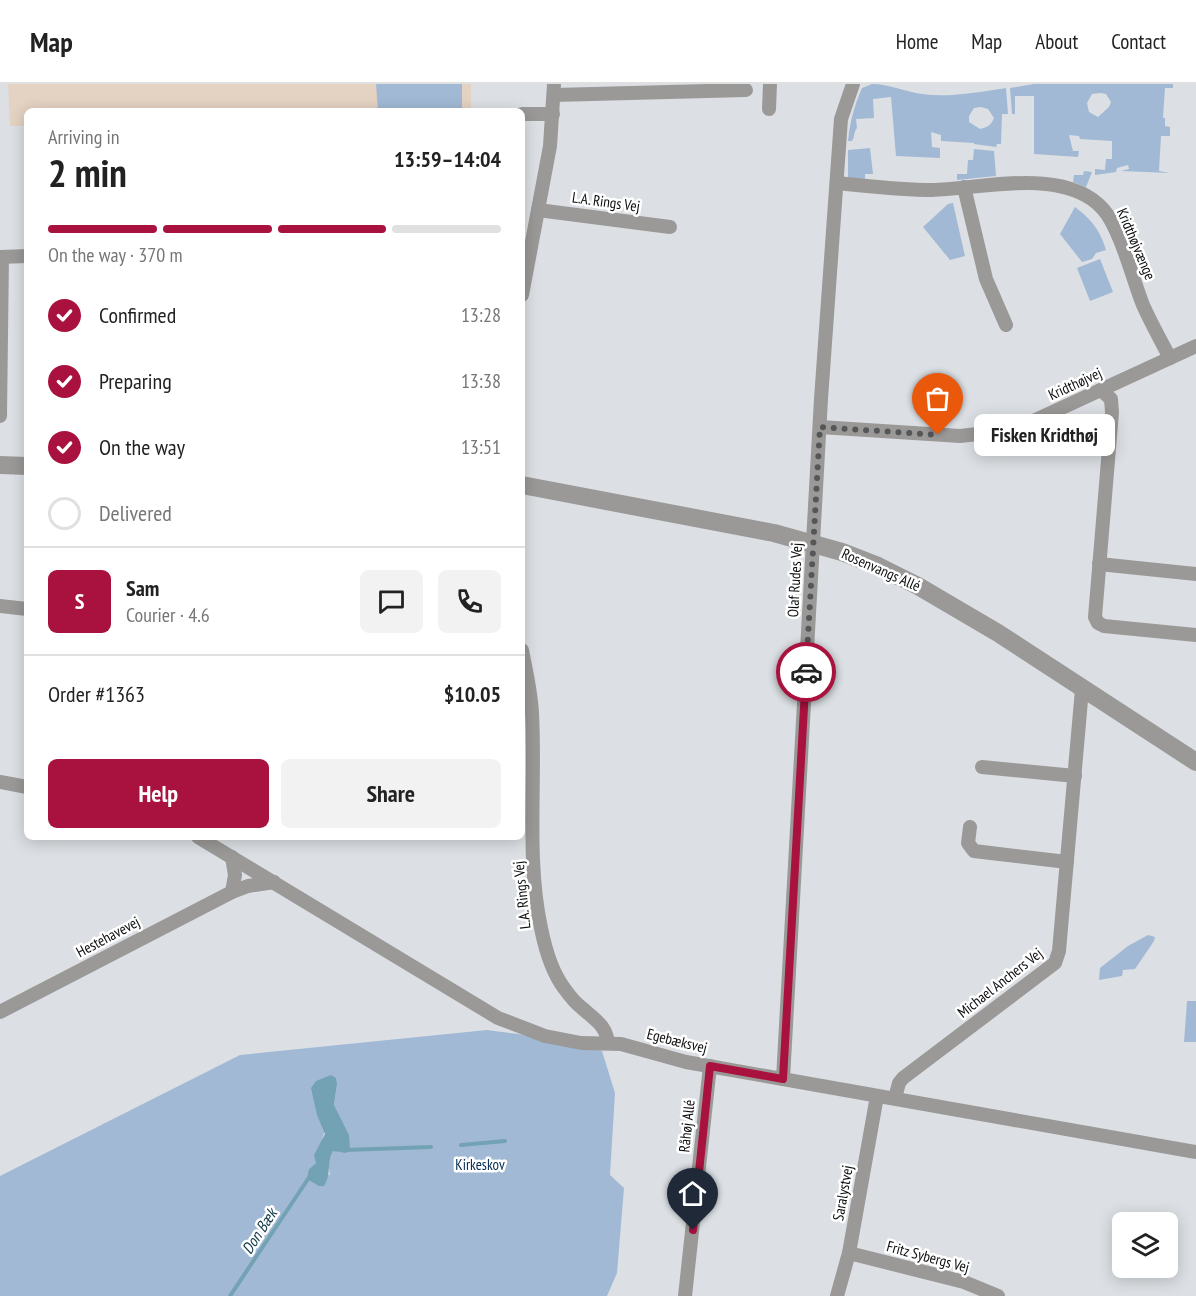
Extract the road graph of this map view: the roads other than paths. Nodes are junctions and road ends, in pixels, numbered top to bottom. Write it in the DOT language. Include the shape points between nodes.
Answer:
graph roads {
  1 [pos="770,84"];
  2 [pos="853,84"];
  3 [pos="554,89"];
  4 [pos="746,90"];
  5 [pos="769,109"];
  6 [pos="525,114"];
  7 [pos="554,114"];
  8 [pos="837,183"];
  9 [pos="964,187"];
  10 [pos="538,210"];
  11 [pos="670,227"];
  12 [pos="24,256"];
  13 [pos="1,257"];
  14 [pos="526,257"];
  15 [pos="1006,325"];
  16 [pos="1196,346"];
  17 [pos="1170,358"];
  18 [pos="1101,390"];
  19 [pos="0,416"];
  20 [pos="820,427"];
  21 [pos="0,465"];
  22 [pos="24,466"];
  23 [pos="525,486"];
  24 [pos="813,543"];
  25 [pos="1099,564"];
  26 [pos="1196,574"];
  27 [pos="0,606"];
  28 [pos="24,609"];
  29 [pos="1196,636"];
  30 [pos="525,669"];
  31 [pos="1082,689"];
  32 [pos="1196,762"];
  33 [pos="982,767"];
  34 [pos="1075,776"];
  35 [pos="0,782"];
  36 [pos="24,786"];
  37 [pos="970,827"];
  38 [pos="528,835"];
  39 [pos="203,840"];
  40 [pos="232,857"];
  41 [pos="1067,862"];
  42 [pos="274,882"];
  43 [pos="232,892"];
  44 [pos="0,1012"];
  45 [pos="608,1043"];
  46 [pos="710,1066"];
  47 [pos="783,1079"];
  48 [pos="877,1096"];
  49 [pos="895,1098"];
  50 [pos="1196,1152"];
  51 [pos="849,1253"];
  52 [pos="685,1296"];
  53 [pos="837,1296"];
  54 [pos="998,1296"];
  1 -- 5 [label="street"];
  2 -- 8 [label="street, Olaf Rudes Vej" via="841,119"];
  3 -- 4 [label="street"];
  3 -- 7 [label="street"];
  6 -- 7 [label="street"];
  7 -- 10 [label="street"];
  8 -- 9 [label="street, Kridthøjvænge" via="910,190"];
  8 -- 20 [label="street, Olaf Rudes Vej"];
  9 -- 15 [label="street" via="986,279"];
  9 -- 17 [label="street, Kridthøjvænge" via="1016,182 1047,184 1066,188 1103,208"];
  10 -- 11 [label="street, L.A. Rings Vej"];
  10 -- 14 [label="street"];
  12 -- 13 [label="street"];
  13 -- 19 [label="street"];
  16 -- 17 [label="street, Kridthøjvej"];
  17 -- 18 [label="street, Kridthøjvej"];
  18 -- 20 [label="street, Kridthøjvej" via="1032,423 997,434 960,436"];
  18 -- 25 [label="street" via="1111,399 1112,412"];
  20 -- 24 [label="street, Olaf Rudes Vej"];
  21 -- 22 [label="street"];
  23 -- 24 [label="street, Rosenvangs Allé"];
  24 -- 31 [label="street, Rosenvangs Allé" via="878,566 918,586"];
  24 -- 47 [label="street, Olaf Rudes Vej"];
  25 -- 26 [label="street"];
  25 -- 29 [label="street" via="1095,617 1098,623"];
  27 -- 28 [label="street"];
  30 -- 38 [label="street, L.A. Rings Vej" via="532,713"];
  31 -- 32 [label="street, Rosenvangs Allé"];
  31 -- 34 [label="street, Michael Anchers Vej"];
  33 -- 34 [label="street"];
  34 -- 41 [label="street, Michael Anchers Vej"];
  35 -- 36 [label="street"];
  37 -- 41 [label="street" via="968,843 974,851"];
  38 -- 45 [label="street, L.A. Rings Vej" via="548,956 562,986 603,1025"];
  39 -- 40 [label="street, Egebæksvej"];
  40 -- 42 [label="street, Egebæksvej"];
  40 -- 43 [label="street"];
  41 -- 49 [label="street, Michael Anchers Vej" via="1055,963 903,1078"];
  42 -- 43 [label="street, Hestehavevej"];
  42 -- 45 [label="street, Egebæksvej" via="498,1018 545,1036"];
  43 -- 44 [label="street, Hestehavevej"];
  45 -- 46 [label="street, Egebæksvej"];
  46 -- 47 [label="street, Egebæksvej"];
  46 -- 52 [label="street, Råhøj Allé"];
  47 -- 48 [label="street, Egebæksvej"];
  48 -- 49 [label="street, Egebæksvej"];
  48 -- 51 [label="street, Saralystvej"];
  49 -- 50 [label="street, Egebæksvej"];
  51 -- 53 [label="street, Saralystvej"];
  51 -- 54 [label="street, Fritz Sybergs Vej" via="964,1282"];
}
